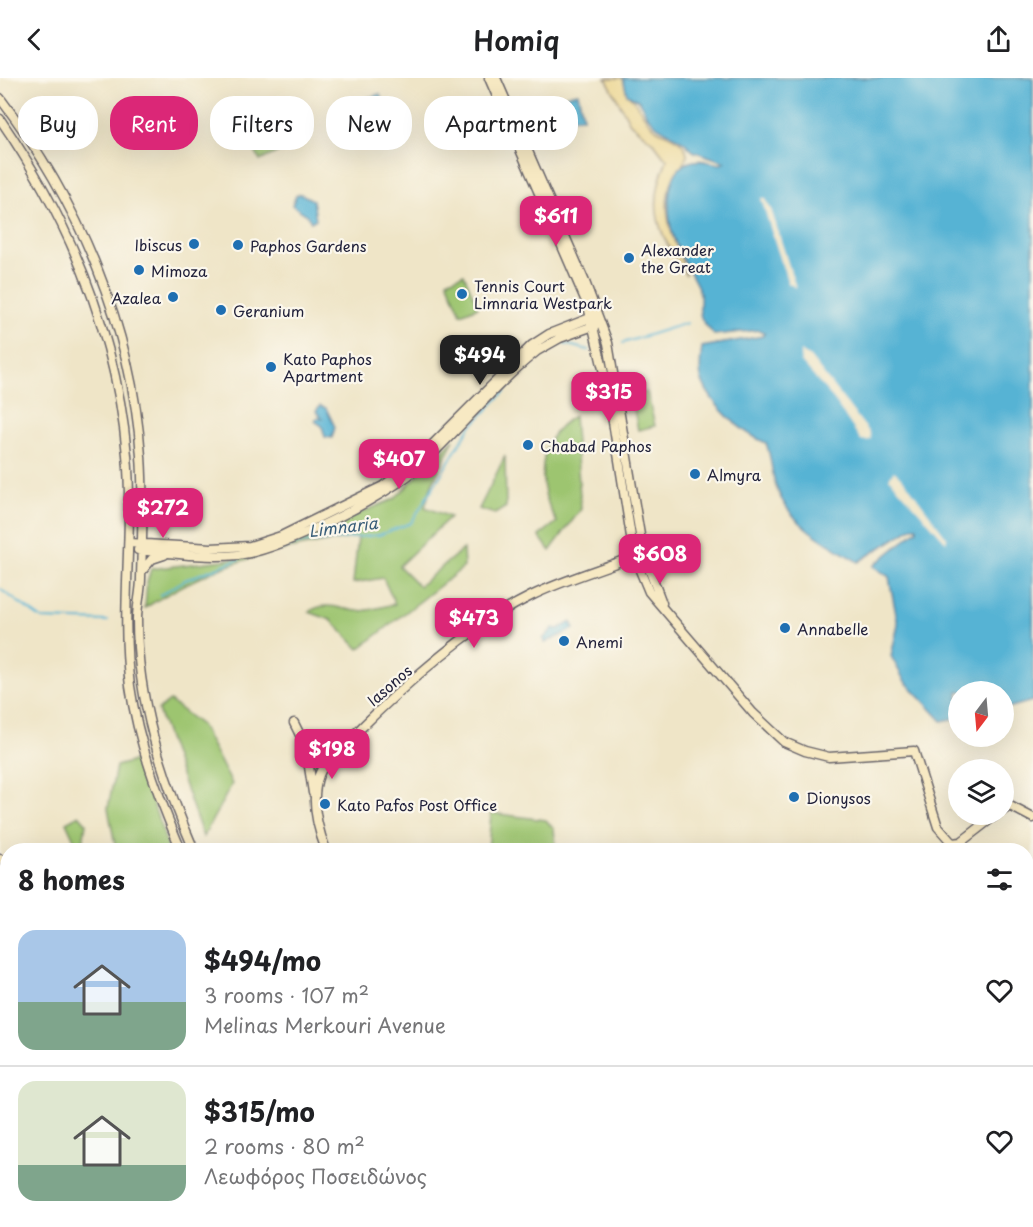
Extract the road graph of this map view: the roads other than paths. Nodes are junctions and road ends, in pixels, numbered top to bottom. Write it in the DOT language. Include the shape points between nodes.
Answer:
graph roads {
  1 [pos="489,78"];
  2 [pos="496,78"];
  3 [pos="0,98"];
  4 [pos="0,120"];
  5 [pos="596,320"];
  6 [pos="129,546"];
  7 [pos="141,547"];
  8 [pos="173,552"];
  9 [pos="639,557"];
  10 [pos="141,581"];
  11 [pos="294,723"];
  12 [pos="315,805"];
  13 [pos="1014,811"];
  14 [pos="1033,818"];
  15 [pos="983,825"];
  16 [pos="178,843"];
  17 [pos="191,843"];
  18 [pos="324,843"];
  1 -- 5 [label="main road"];
  2 -- 5 [label="main road"];
  3 -- 7 [label="main road" via="59,187 108,296 135,412 141,465"];
  4 -- 6 [label="main road" via="66,228 104,331 127,454"];
  5 -- 7 [label="main road" via="532,345 415,462 367,494 281,536 250,546"];
  5 -- 8 [label="main road" via="537,351 422,464 380,496 262,549 227,556"];
  5 -- 9 [label="main road" via="613,363"];
  6 -- 7 [label="main road"];
  6 -- 16 [label="main road" via="130,685 141,742"];
  7 -- 8 [label="main road"];
  7 -- 10 [label="main road"];
  8 -- 10 [label="main road" via="149,562 141,571"];
  9 -- 12 [label="main road, Iasonos" via="562,582 503,611 386,704 338,751 320,774"];
  9 -- 15 [label="main road" via="649,592 761,722 792,746 830,757 914,751 938,826 952,843 961,842"];
  10 -- 17 [label="main road" via="137,617 147,714 169,792"];
  11 -- 12 [label="main road" via="306,747"];
  12 -- 18 [label="main road"];
  13 -- 14 [label="main road"];
}
